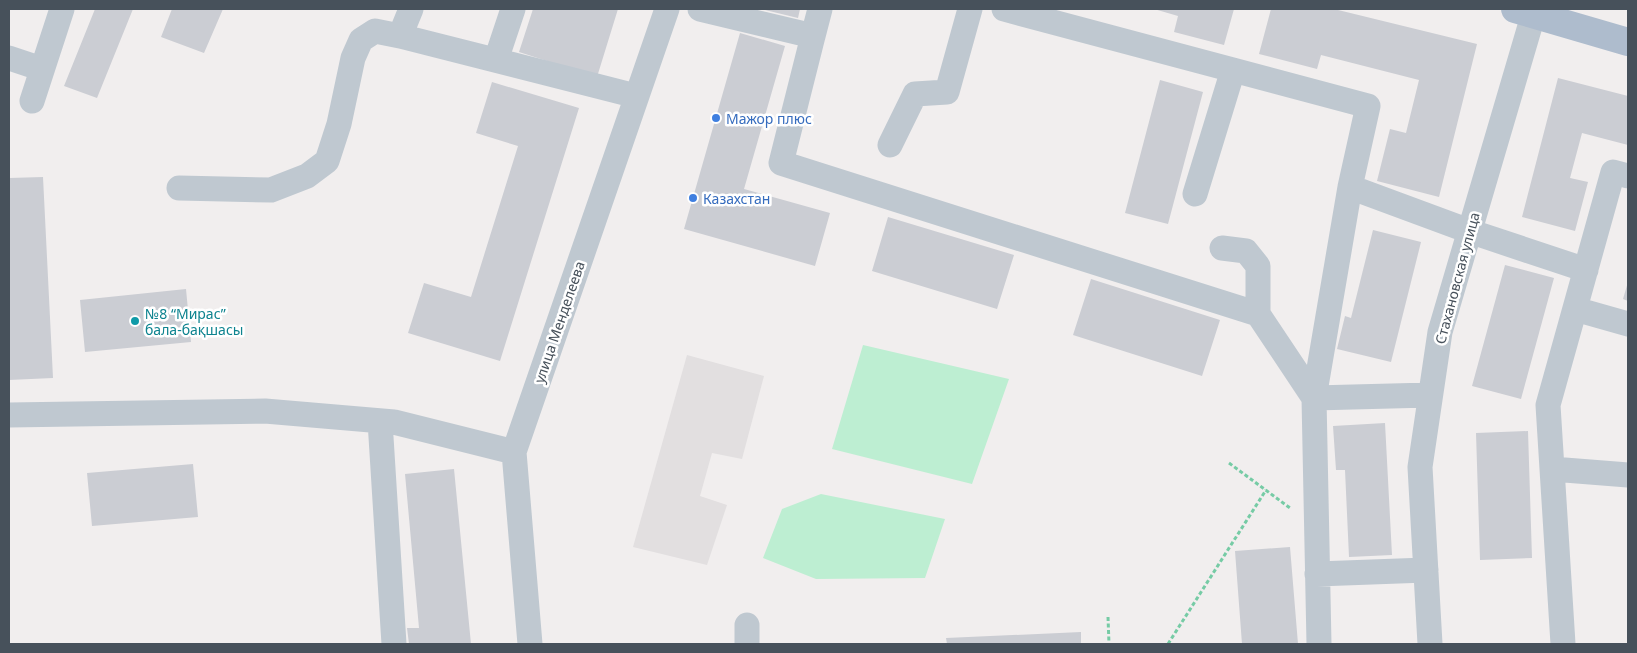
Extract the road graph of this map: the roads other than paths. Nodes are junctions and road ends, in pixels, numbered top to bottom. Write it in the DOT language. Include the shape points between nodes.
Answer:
graph roads {
  1 [pos="62,9"];
  2 [pos="410,9"];
  3 [pos="513,9"];
  4 [pos="667,9"];
  5 [pos="700,9"];
  6 [pos="820,9"];
  7 [pos="970,9"];
  8 [pos="1004,9"];
  9 [pos="1528,10"];
  10 [pos="400,36"];
  11 [pos="813,36"];
  12 [pos="1628,42"];
  13 [pos="9,58"];
  14 [pos="496,60"];
  15 [pos="42,69"];
  16 [pos="1233,70"];
  17 [pos="636,96"];
  18 [pos="32,101"];
  19 [pos="890,145"];
  20 [pos="1628,176"];
  21 [pos="1350,187"];
  22 [pos="179,188"];
  23 [pos="1195,194"];
  24 [pos="1469,231"];
  25 [pos="1222,248"];
  26 [pos="1586,270"];
  27 [pos="1575,309"];
  28 [pos="1258,314"];
  29 [pos="1628,324"];
  30 [pos="1430,395"];
  31 [pos="1314,398"];
  32 [pos="9,415"];
  33 [pos="380,421"];
  34 [pos="514,452"];
  35 [pos="1552,469"];
  36 [pos="1628,474"];
  37 [pos="1426,570"];
  38 [pos="1316,574"];
  39 [pos="394,644"];
  40 [pos="530,644"];
  41 [pos="1319,644"];
  42 [pos="1430,644"];
  43 [pos="1562,644"];
  1 -- 15 [label="street"];
  2 -- 10 [label="street"];
  3 -- 14 [label="street"];
  4 -- 17 [label="street, улица Менделеева"];
  5 -- 11 [label="street"];
  6 -- 11 [label="street"];
  7 -- 19 [label="street" via="947,92 915,94"];
  8 -- 16 [label="street"];
  9 -- 12 [label="main road"];
  9 -- 24 [label="street, Стахановская улица"];
  10 -- 14 [label="street"];
  10 -- 22 [label="street" via="375,30 361,40 353,58 339,124 327,161 307,176 272,190"];
  11 -- 28 [label="street" via="781,163"];
  13 -- 15 [label="street"];
  14 -- 17 [label="street"];
  15 -- 18 [label="street"];
  16 -- 21 [label="street" via="1368,106"];
  16 -- 23 [label="street"];
  17 -- 34 [label="street, улица Менделеева"];
  20 -- 26 [label="street" via="1613,172"];
  21 -- 24 [label="street"];
  21 -- 31 [label="street"];
  24 -- 26 [label="street"];
  24 -- 30 [label="street, Стахановская улица" via="1440,332"];
  25 -- 28 [label="street" via="1246,251 1258,266"];
  26 -- 27 [label="street"];
  27 -- 29 [label="street"];
  27 -- 35 [label="street" via="1548,406"];
  28 -- 31 [label="street"];
  30 -- 31 [label="street"];
  30 -- 37 [label="street, Стахановская улица" via="1420,467"];
  31 -- 38 [label="street"];
  32 -- 33 [label="street" via="266,410"];
  33 -- 34 [label="street"];
  33 -- 39 [label="street"];
  34 -- 40 [label="street, улица Менделеева"];
  35 -- 36 [label="street"];
  35 -- 43 [label="street"];
  37 -- 38 [label="street"];
  37 -- 42 [label="street, Стахановская улица"];
  38 -- 41 [label="street"];
}
